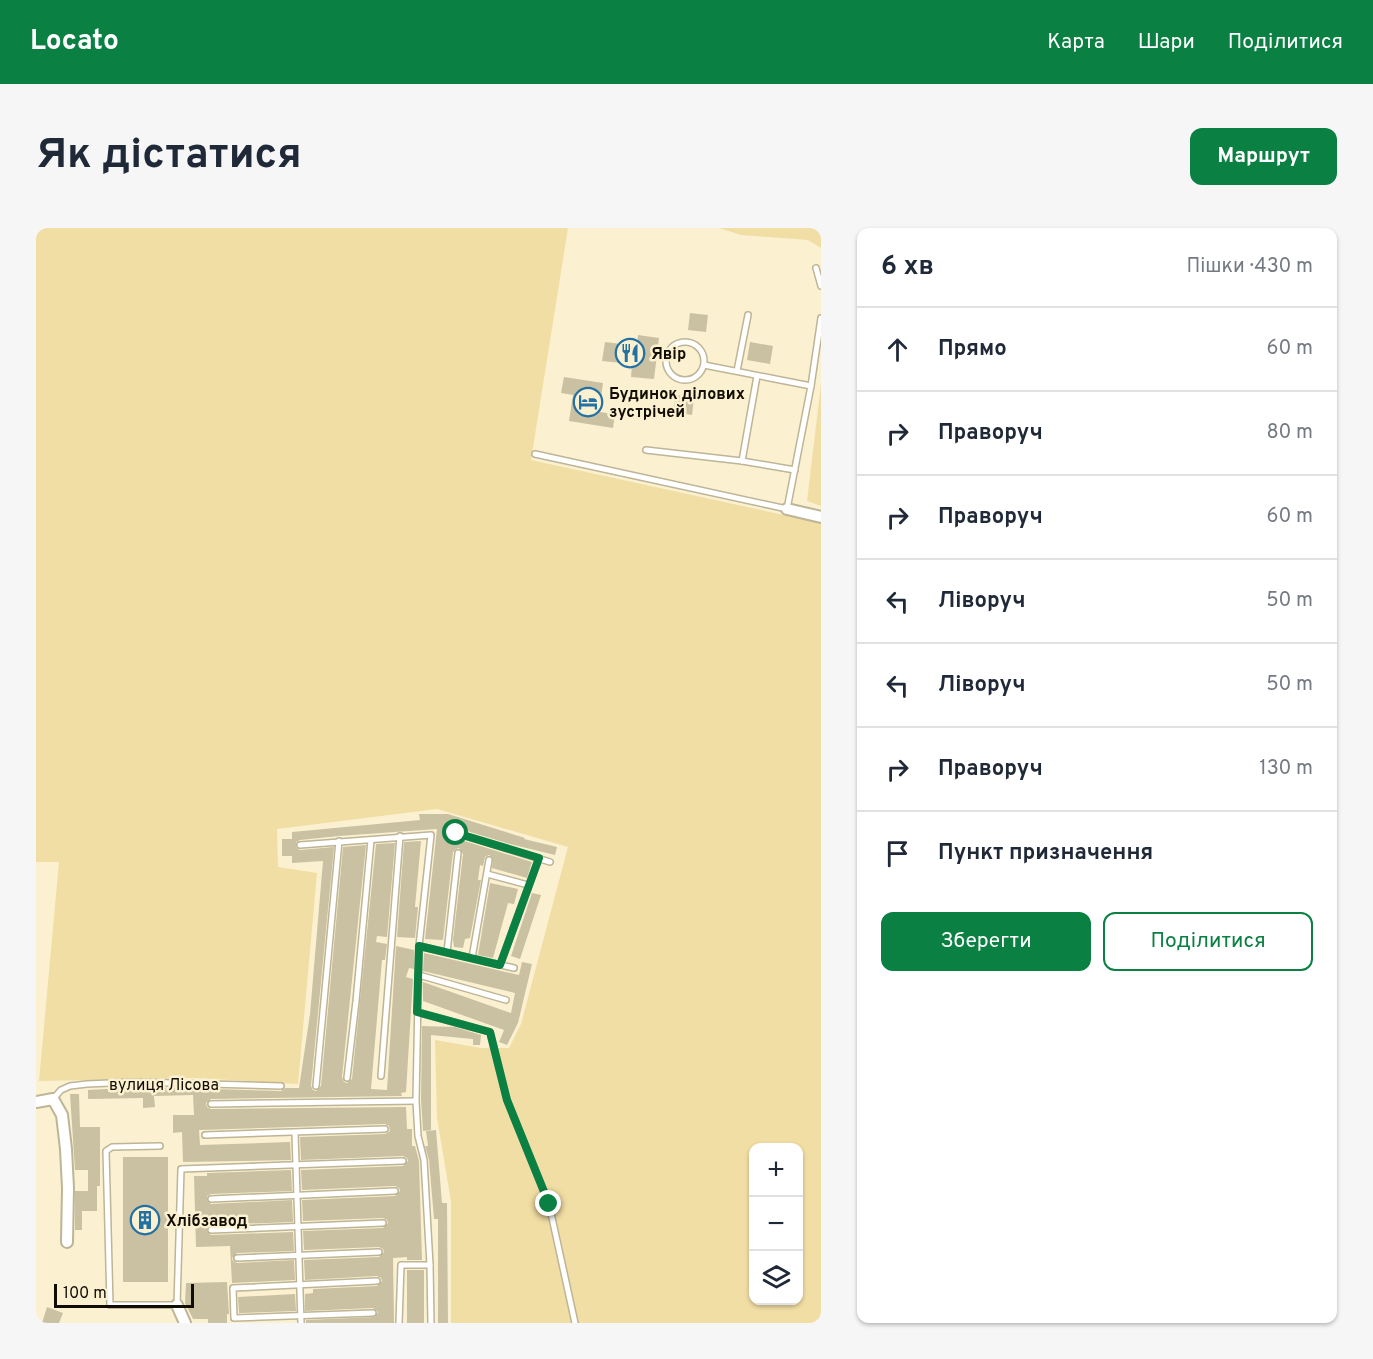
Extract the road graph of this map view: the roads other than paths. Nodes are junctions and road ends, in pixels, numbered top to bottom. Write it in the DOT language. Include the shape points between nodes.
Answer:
graph roads {
  1 [pos="816,268"];
  2 [pos="821,286"];
  3 [pos="748,315"];
  4 [pos="821,318"];
  5 [pos="704,365"];
  6 [pos="737,371"];
  7 [pos="757,376"];
  8 [pos="811,386"];
  9 [pos="646,450"];
  10 [pos="535,454"];
  11 [pos="742,461"];
  12 [pos="795,470"];
  13 [pos="787,508"];
  14 [pos="821,516"];
  15 [pos="456,833"];
  16 [pos="400,836"];
  17 [pos="371,840"];
  18 [pos="339,842"];
  19 [pos="300,846"];
  20 [pos="458,853"];
  21 [pos="539,858"];
  22 [pos="489,860"];
  23 [pos="550,862"];
  24 [pos="487,874"];
  25 [pos="528,885"];
  26 [pos="419,946"];
  27 [pos="447,952"];
  28 [pos="472,958"];
  29 [pos="500,965"];
  30 [pos="514,968"];
  31 [pos="419,975"];
  32 [pos="506,999"];
  33 [pos="417,1012"];
  34 [pos="381,1076"];
  35 [pos="347,1078"];
  36 [pos="281,1086"];
  37 [pos="316,1086"];
  38 [pos="53,1099"];
  39 [pos="416,1101"];
  40 [pos="36,1102"];
  41 [pos="211,1104"];
  42 [pos="385,1130"];
  43 [pos="295,1133"];
  44 [pos="206,1135"];
  45 [pos="160,1146"];
  46 [pos="403,1161"];
  47 [pos="295,1165"];
  48 [pos="395,1191"];
  49 [pos="297,1195"];
  50 [pos="211,1198"];
  51 [pos="383,1223"];
  52 [pos="298,1226"];
  53 [pos="211,1230"];
  54 [pos="67,1242"];
  55 [pos="379,1252"];
  56 [pos="299,1256"];
  57 [pos="237,1258"];
  58 [pos="430,1265"];
  59 [pos="377,1281"];
  60 [pos="300,1286"];
  61 [pos="177,1305"];
  62 [pos="373,1313"];
  63 [pos="301,1316"];
  64 [pos="185,1323"];
  65 [pos="301,1323"];
  66 [pos="399,1323"];
  67 [pos="431,1323"];
  68 [pos="576,1323"];
  1 -- 2 [label="lane"];
  3 -- 6 [label="lane"];
  4 -- 8 [label="lane"];
  5 -- 5 [label="lane" via="702,353 694,343 675,344 666,353 668,372 679,379 697,376"];
  5 -- 6 [label="lane"];
  6 -- 7 [label="lane"];
  7 -- 8 [label="lane"];
  7 -- 11 [label="lane"];
  8 -- 12 [label="lane"];
  9 -- 11 [label="lane"];
  10 -- 13 [label="lane"];
  11 -- 12 [label="lane"];
  12 -- 13 [label="lane"];
  13 -- 14 [label="street"];
  15 -- 21 [label="lane"];
  16 -- 17 [label="lane"];
  16 -- 26 [label="lane" via="431,835"];
  16 -- 34 [label="lane"];
  17 -- 18 [label="lane"];
  17 -- 35 [label="lane"];
  18 -- 19 [label="lane"];
  18 -- 37 [label="lane"];
  20 -- 27 [label="lane"];
  21 -- 23 [label="lane"];
  21 -- 25 [label="lane"];
  22 -- 24 [label="lane"];
  24 -- 25 [label="lane"];
  24 -- 28 [label="lane"];
  25 -- 29 [label="lane"];
  26 -- 27 [label="lane"];
  26 -- 31 [label="lane"];
  27 -- 28 [label="lane"];
  28 -- 29 [label="lane"];
  29 -- 30 [label="lane"];
  31 -- 32 [label="lane"];
  31 -- 33 [label="lane"];
  33 -- 39 [label="lane"];
  33 -- 68 [label="lane" via="490,1032 507,1100 549,1204"];
  36 -- 38 [label="lane, вулиця Лісова" via="87,1083 61,1090"];
  38 -- 40 [label="street, вулиця Лісова"];
  38 -- 54 [label="street" via="62,1115 66,1149"];
  39 -- 41 [label="lane"];
  39 -- 58 [label="lane"];
  42 -- 43 [label="lane"];
  43 -- 44 [label="lane"];
  43 -- 47 [label="lane"];
  45 -- 61 [label="lane" via="112,1147 106,1151 110,1305"];
  46 -- 47 [label="lane"];
  47 -- 49 [label="lane"];
  47 -- 61 [label="lane" via="181,1169"];
  48 -- 49 [label="lane"];
  49 -- 50 [label="lane"];
  49 -- 52 [label="lane"];
  51 -- 52 [label="lane"];
  52 -- 53 [label="lane"];
  52 -- 56 [label="lane"];
  55 -- 56 [label="lane"];
  56 -- 57 [label="lane"];
  56 -- 60 [label="lane"];
  58 -- 66 [label="lane" via="401,1265"];
  58 -- 67 [label="lane"];
  59 -- 60 [label="lane"];
  60 -- 63 [label="lane"];
  60 -- 63 [label="lane" via="233,1288 234,1318"];
  61 -- 64 [label="street"];
  62 -- 63 [label="lane"];
  63 -- 65 [label="lane"];
}
